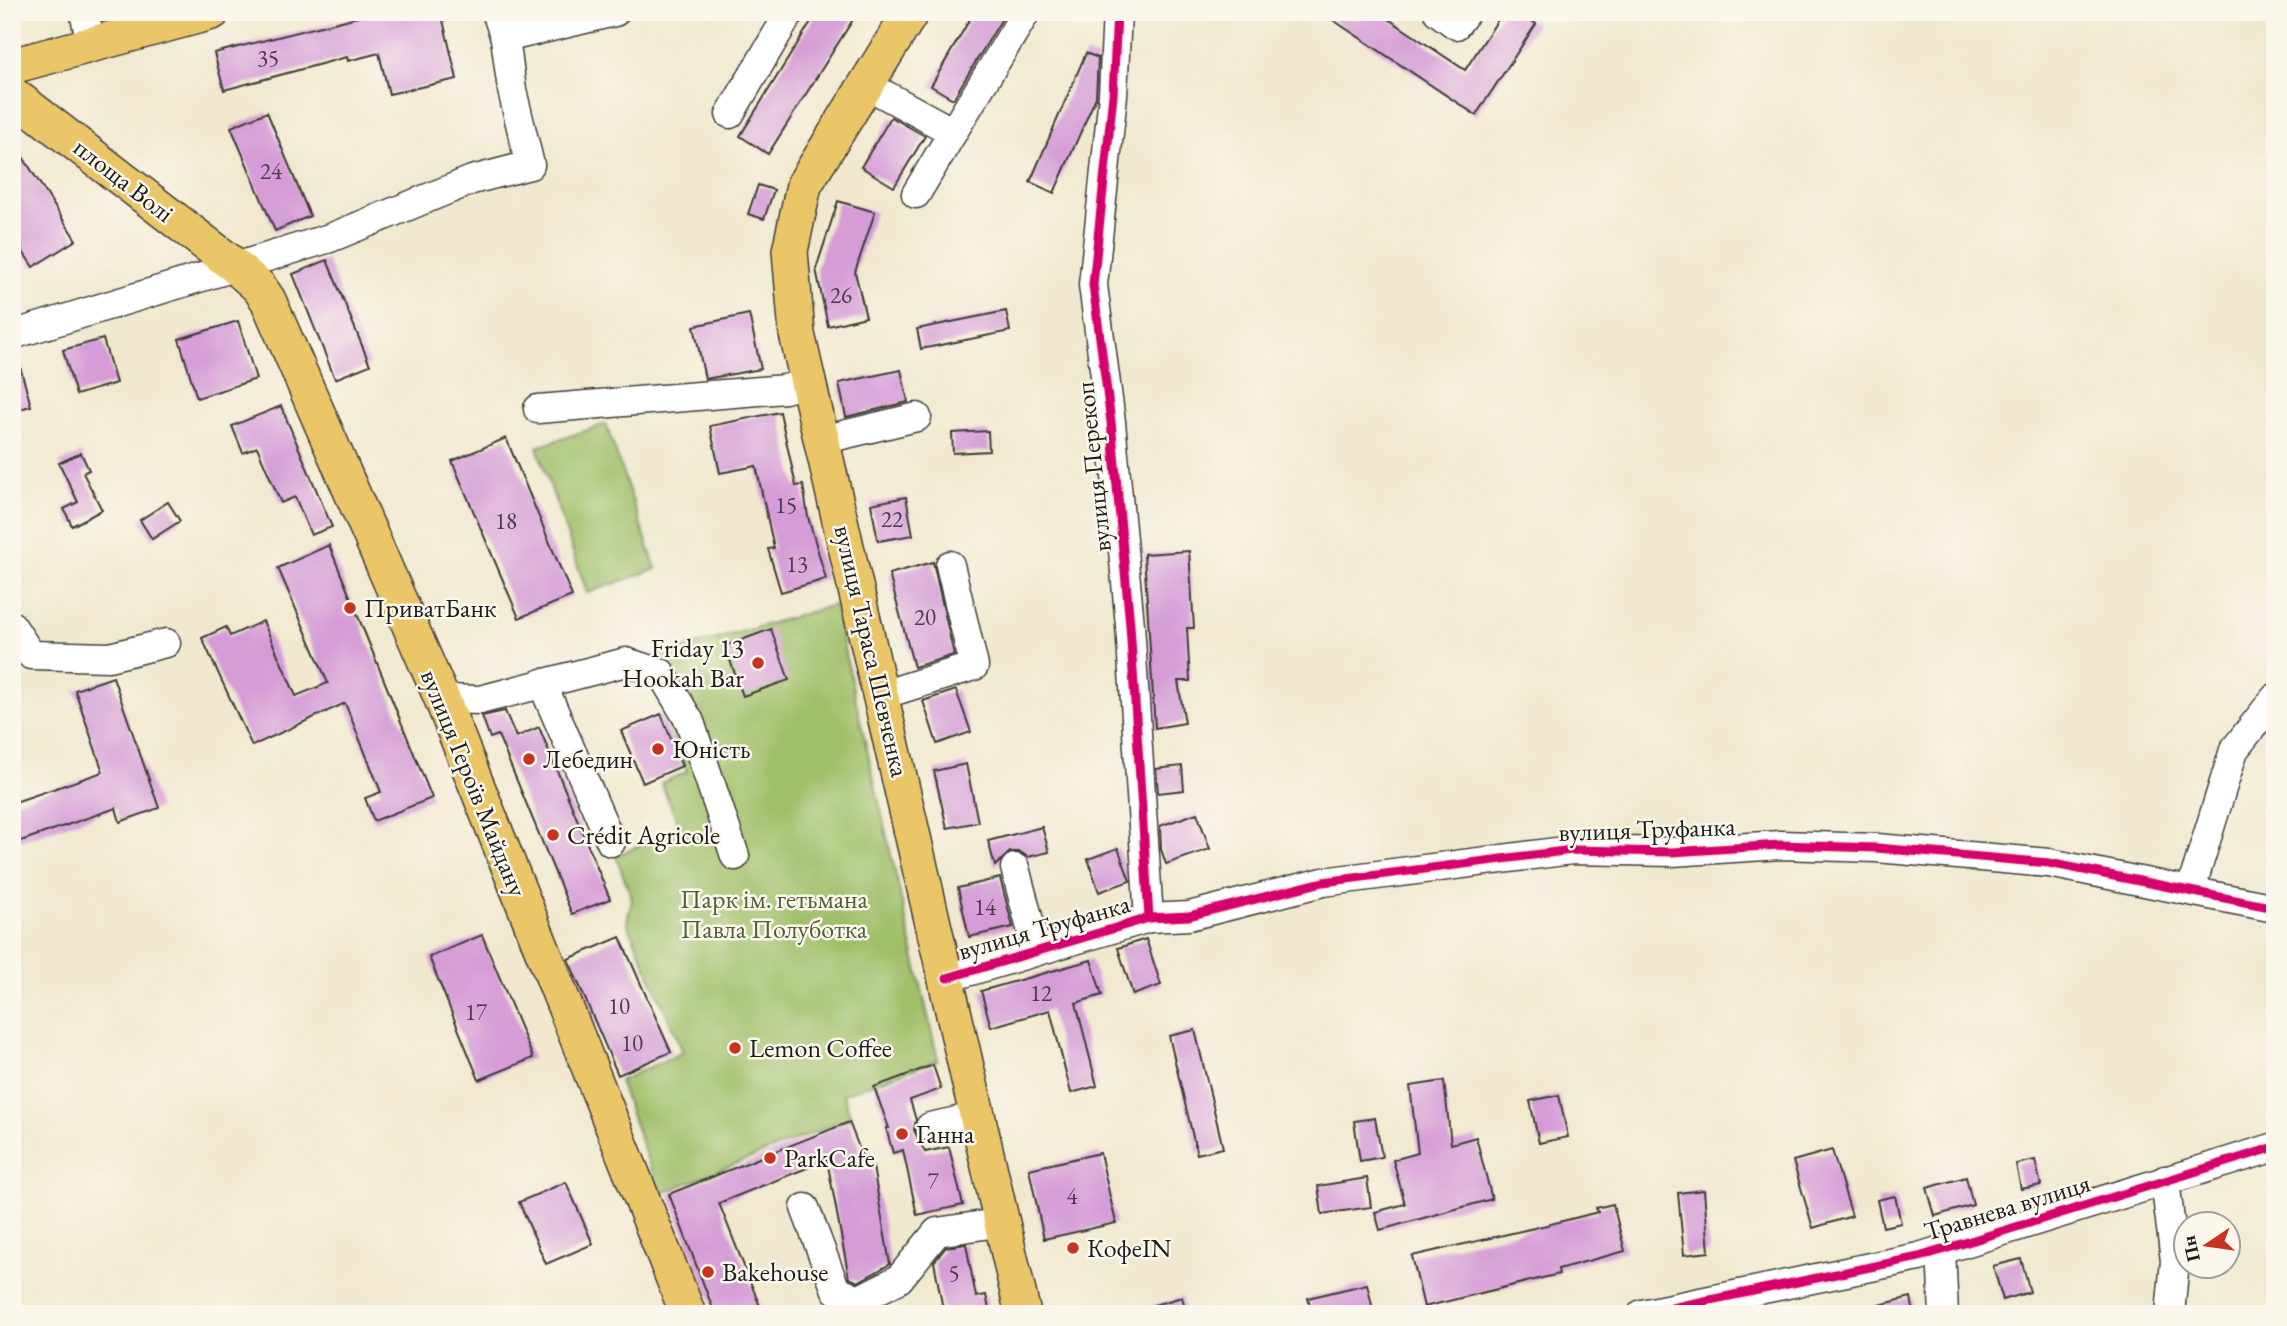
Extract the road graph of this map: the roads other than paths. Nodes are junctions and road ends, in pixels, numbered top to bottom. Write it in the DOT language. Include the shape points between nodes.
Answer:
graph roads {
  1 [pos="212,12"];
  2 [pos="615,12"];
  3 [pos="790,12"];
  4 [pos="911,12"];
  5 [pos="1026,12"];
  6 [pos="1117,12"];
  7 [pos="1438,12"];
  8 [pos="1466,12"];
  9 [pos="151,20"];
  10 [pos="500,25"];
  11 [pos="87,28"];
  12 [pos="12,66"];
  13 [pos="867,85"];
  14 [pos="12,94"];
  15 [pos="730,114"];
  16 [pos="953,132"];
  17 [pos="916,194"];
  18 [pos="235,267"];
  19 [pos="12,335"];
  20 [pos="808,382"];
  21 [pos="538,409"];
  22 [pos="917,417"];
  23 [pos="822,440"];
  24 [pos="950,565"];
  25 [pos="12,626"];
  26 [pos="166,643"];
  27 [pos="542,683"];
  28 [pos="882,695"];
  29 [pos="2275,698"];
  30 [pos="442,699"];
  31 [pos="611,842"];
  32 [pos="735,856"];
  33 [pos="1015,868"];
  34 [pos="2191,889"];
  35 [pos="2275,908"];
  36 [pos="1149,918"];
  37 [pos="1037,951"];
  38 [pos="947,978"];
  39 [pos="978,1116"];
  40 [pos="930,1127"];
  41 [pos="2275,1147"];
  42 [pos="2165,1180"];
  43 [pos="805,1208"];
  44 [pos="1003,1222"];
  45 [pos="1941,1250"];
  46 [pos="855,1307"];
  47 [pos="688,1314"];
  48 [pos="1023,1314"];
  49 [pos="1642,1314"];
  50 [pos="1944,1314"];
  51 [pos="2170,1314"];
  1 -- 9 [label="main road"];
  2 -- 10 [label="street"];
  3 -- 15 [label="street"];
  4 -- 13 [label="main road, вулиця Тараса Шевченка"];
  5 -- 16 [label="street"];
  6 -- 36 [label="street, вулиця Перекоп" via="1093,285 1130,625"];
  7 -- 8 [label="street" via="1456,25"];
  9 -- 11 [label="main road"];
  10 -- 18 [label="street" via="530,165 472,180 330,238"];
  11 -- 12 [label="main road"];
  13 -- 16 [label="street"];
  13 -- 20 [label="main road, вулиця Тараса Шевченка" via="804,185 790,251 797,334"];
  14 -- 18 [label="main road, площа Волі"];
  16 -- 17 [label="street"];
  18 -- 19 [label="street"];
  18 -- 30 [label="main road, вулиця Героїв Майдану" via="268,300"];
  20 -- 21 [label="street" via="773,390"];
  20 -- 23 [label="main road, вулиця Тараса Шевченка"];
  22 -- 23 [label="street"];
  23 -- 28 [label="main road, вулиця Тараса Шевченка"];
  24 -- 28 [label="street" via="974,666"];
  25 -- 26 [label="street" via="31,656 109,657"];
  27 -- 30 [label="street" via="480,700"];
  27 -- 31 [label="street"];
  27 -- 32 [label="street" via="626,662 662,673 690,722"];
  28 -- 38 [label="main road, вулиця Тараса Шевченка"];
  29 -- 34 [label="street" via="2234,750"];
  30 -- 47 [label="main road, вулиця Героїв Майдану"];
  33 -- 37 [label="street"];
  34 -- 35 [label="street, вулиця Труфанка"];
  34 -- 36 [label="street, вулиця Труфанка" via="2049,863 1877,848 1780,845 1672,852 1572,850 1323,883 1189,916"];
  36 -- 37 [label="street, вулиця Труфанка"];
  37 -- 38 [label="street, вулиця Труфанка"];
  38 -- 39 [label="main road, вулиця Тараса Шевченка"];
  39 -- 40 [label="street"];
  39 -- 44 [label="main road, вулиця Тараса Шевченка"];
  41 -- 42 [label="street, Травнева вулиця"];
  42 -- 45 [label="street, Травнева вулиця"];
  42 -- 51 [label="street" via="2175,1261"];
  43 -- 46 [label="street" via="836,1290"];
  44 -- 46 [label="street" via="937,1232 899,1279"];
  44 -- 48 [label="main road, вулиця Тараса Шевченка"];
  45 -- 49 [label="street, Травнева вулиця"];
  45 -- 50 [label="street"];
}
